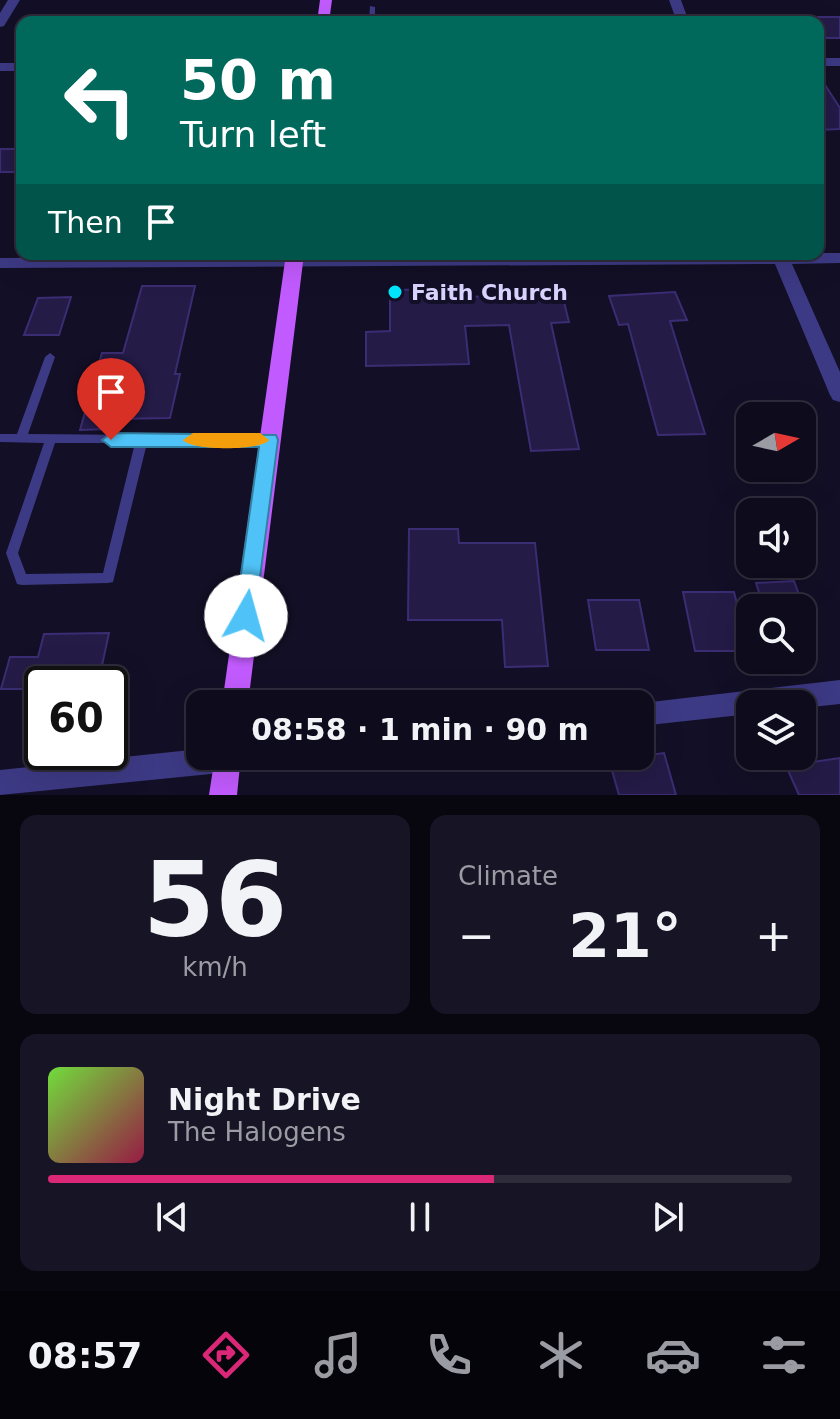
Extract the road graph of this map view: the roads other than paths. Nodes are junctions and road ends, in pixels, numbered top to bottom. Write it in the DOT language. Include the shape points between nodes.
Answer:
graph roads {
  1 [pos="14,0"];
  2 [pos="372,7"];
  3 [pos="372,16"];
  4 [pos="0,23"];
  5 [pos="148,260"];
  6 [pos="295,260"];
  7 [pos="782,260"];
  8 [pos="0,263"];
  9 [pos="50,357"];
  10 [pos="840,395"];
  11 [pos="0,438"];
  12 [pos="21,438"];
  13 [pos="51,439"];
  14 [pos="142,440"];
  15 [pos="269,440"];
  16 [pos="237,690"];
  17 [pos="840,692"];
  18 [pos="654,712"];
  19 [pos="186,763"];
  20 [pos="226,770"];
  21 [pos="0,784"];
  22 [pos="223,795"];
  1 -- 4 [label="street"];
  2 -- 3 [label="lane"];
  5 -- 8 [label="street"];
  6 -- 15 [label="main road"];
  7 -- 10 [label="street"];
  9 -- 12 [label="lane"];
  11 -- 12 [label="lane"];
  12 -- 13 [label="lane"];
  13 -- 14 [label="lane"];
  13 -- 14 [label="lane" via="12,553 22,580 108,578"];
  14 -- 15 [label="lane"];
  15 -- 16 [label="main road"];
  17 -- 18 [label="street"];
  19 -- 21 [label="street"];
  20 -- 22 [label="main road"];
}
